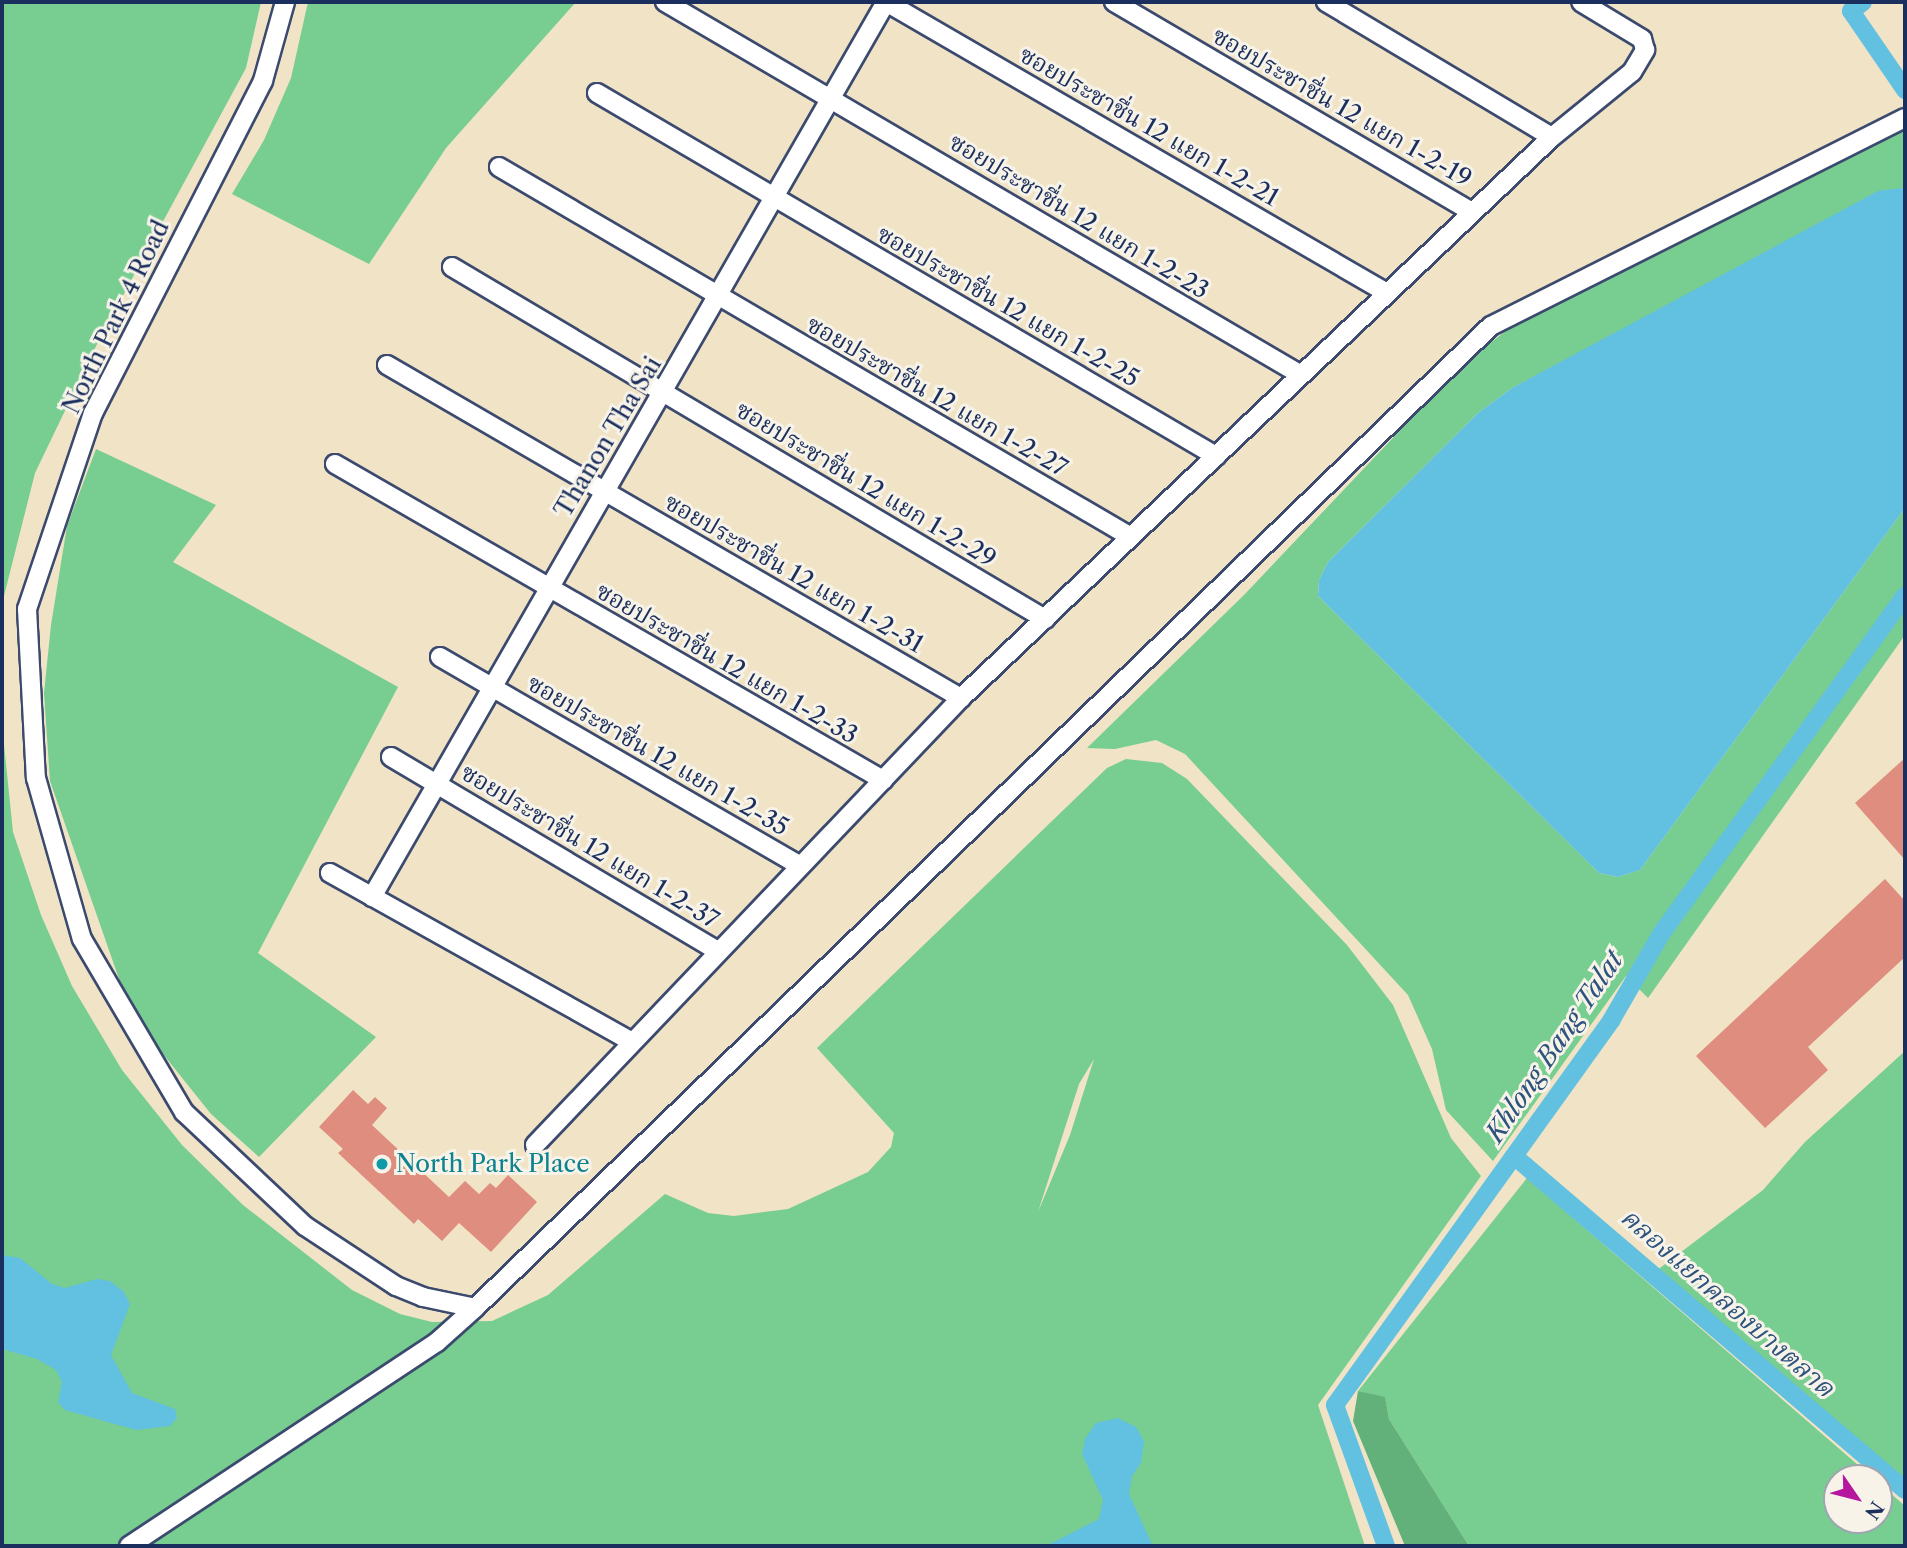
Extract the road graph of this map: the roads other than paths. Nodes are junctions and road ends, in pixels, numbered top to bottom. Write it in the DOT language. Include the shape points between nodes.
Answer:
graph roads {
  1 [pos="285,2"];
  2 [pos="665,2"];
  3 [pos="886,2"];
  4 [pos="1114,2"];
  5 [pos="1326,2"];
  6 [pos="1581,2"];
  7 [pos="597,93"];
  8 [pos="832,99"];
  9 [pos="1905,118"];
  10 [pos="1552,137"];
  11 [pos="499,167"];
  12 [pos="775,198"];
  13 [pos="1472,212"];
  14 [pos="452,267"];
  15 [pos="1387,293"];
  16 [pos="719,297"];
  17 [pos="387,365"];
  18 [pos="1301,375"];
  19 [pos="662,393"];
  20 [pos="1216,456"];
  21 [pos="335,464"];
  22 [pos="603,491"];
  23 [pos="1131,537"];
  24 [pos="547,588"];
  25 [pos="1045,619"];
  26 [pos="440,657"];
  27 [pos="491,687"];
  28 [pos="961,698"];
  29 [pos="391,757"];
  30 [pos="883,780"];
  31 [pos="437,784"];
  32 [pos="800,866"];
  33 [pos="330,873"];
  34 [pos="372,897"];
  35 [pos="718,951"];
  36 [pos="632,1042"];
  37 [pos="535,1145"];
  38 [pos="475,1308"];
  39 [pos="129,1546"];
  1 -- 38 [label="street, North Park 4 Road" via="263,81 93,413 27,609 36,779 82,939 184,1112 305,1226 396,1286"];
  2 -- 8 [label="street, ซอยประชาชื่น 12 แยก 1-2-23"];
  3 -- 8 [label="street, Thanon Tha Sai"];
  3 -- 15 [label="street, ซอยประชาชื่น 12 แยก 1-2-21"];
  4 -- 13 [label="street, ซอยประชาชื่น 12 แยก 1-2-19"];
  5 -- 10 [label="street"];
  6 -- 10 [label="street" via="1642,39 1645,50 1632,72"];
  7 -- 12 [label="street, ซอยประชาชื่น 12 แยก 1-2-25"];
  8 -- 12 [label="street, Thanon Tha Sai"];
  8 -- 18 [label="street, ซอยประชาชื่น 12 แยก 1-2-23"];
  9 -- 38 [label="street" via="1491,326"];
  10 -- 13 [label="street"];
  11 -- 16 [label="street, ซอยประชาชื่น 12 แยก 1-2-27"];
  12 -- 16 [label="street, Thanon Tha Sai"];
  12 -- 20 [label="street, ซอยประชาชื่น 12 แยก 1-2-25"];
  13 -- 15 [label="street"];
  14 -- 19 [label="street, ซอยประชาชื่น 12 แยก 1-2-29"];
  15 -- 18 [label="street"];
  16 -- 19 [label="street, Thanon Tha Sai"];
  16 -- 23 [label="street, ซอยประชาชื่น 12 แยก 1-2-27"];
  17 -- 22 [label="street, ซอยประชาชื่น 12 แยก 1-2-31"];
  18 -- 20 [label="street"];
  19 -- 22 [label="street, Thanon Tha Sai"];
  19 -- 25 [label="street, ซอยประชาชื่น 12 แยก 1-2-29"];
  20 -- 23 [label="street"];
  21 -- 24 [label="street, ซอยประชาชื่น 12 แยก 1-2-33"];
  22 -- 24 [label="street, Thanon Tha Sai"];
  22 -- 28 [label="street, ซอยประชาชื่น 12 แยก 1-2-31"];
  23 -- 25 [label="street"];
  24 -- 27 [label="street, Thanon Tha Sai"];
  24 -- 30 [label="street, ซอยประชาชื่น 12 แยก 1-2-33"];
  25 -- 28 [label="street"];
  26 -- 27 [label="street, ซอยประชาชื่น 12 แยก 1-2-35"];
  27 -- 31 [label="street, Thanon Tha Sai"];
  27 -- 32 [label="street, ซอยประชาชื่น 12 แยก 1-2-35"];
  28 -- 30 [label="street"];
  29 -- 31 [label="street, ซอยประชาชื่น 12 แยก 1-2-37"];
  30 -- 32 [label="street"];
  31 -- 34 [label="street, Thanon Tha Sai"];
  31 -- 35 [label="street, ซอยประชาชื่น 12 แยก 1-2-37"];
  32 -- 35 [label="street"];
  33 -- 34 [label="street"];
  34 -- 36 [label="street"];
  35 -- 36 [label="street"];
  36 -- 37 [label="street"];
  38 -- 39 [label="street" via="437,1342"];
}
